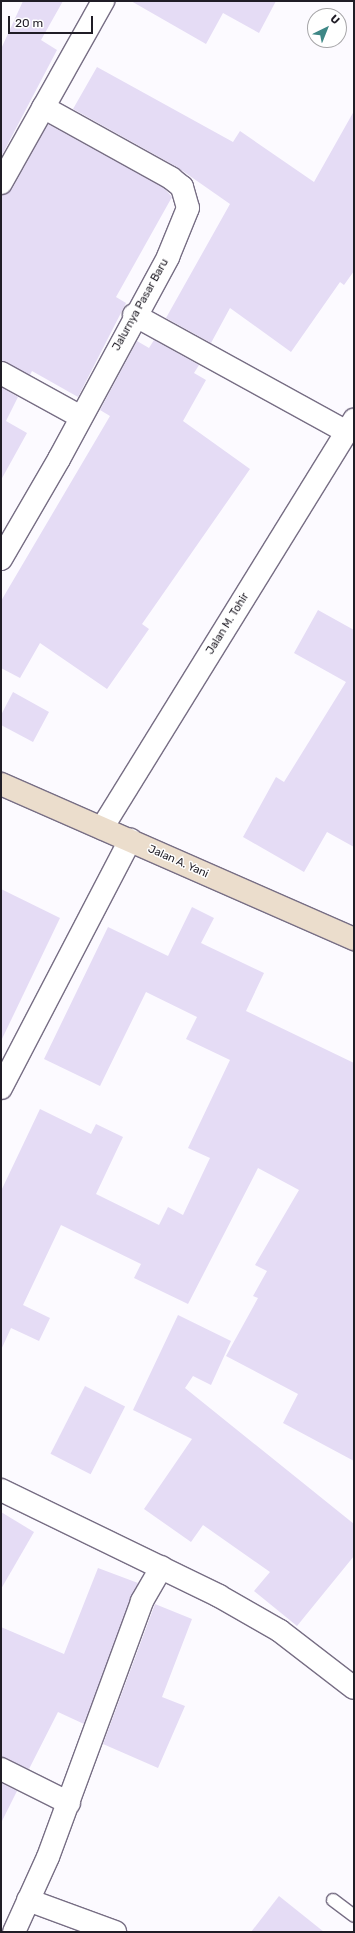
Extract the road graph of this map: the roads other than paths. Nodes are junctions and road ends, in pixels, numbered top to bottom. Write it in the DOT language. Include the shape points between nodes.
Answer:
graph roads {
  1 [pos="104,1"];
  2 [pos="43,107"];
  3 [pos="1,183"];
  4 [pos="134,315"];
  5 [pos="1,373"];
  6 [pos="81,417"];
  7 [pos="350,426"];
  8 [pos="4,547"];
  9 [pos="1,784"];
  10 [pos="102,828"];
  11 [pos="130,840"];
  12 [pos="354,939"];
  13 [pos="1,1088"];
  14 [pos="1,1490"];
  15 [pos="162,1567"];
  16 [pos="354,1688"];
  17 [pos="1,1769"];
  18 [pos="68,1803"];
  19 [pos="28,1900"];
  20 [pos="332,1900"];
  21 [pos="354,1916"];
  22 [pos="14,1932"];
  23 [pos="115,1932"];
  1 -- 2 [label="street"];
  2 -- 3 [label="street"];
  2 -- 4 [label="street, Jalurnya Pasar Baru" via="171,178 182,187 188,208 183,225"];
  4 -- 6 [label="street, Jalurnya Pasar Baru"];
  4 -- 7 [label="street"];
  5 -- 6 [label="street"];
  6 -- 8 [label="street, Jalurnya Pasar Baru"];
  7 -- 10 [label="street, Jalan M. Tohir"];
  9 -- 10 [label="street, Jalan A. Yani"];
  10 -- 11 [label="street, Jalan A. Yani"];
  11 -- 12 [label="street, Jalan A. Yani"];
  11 -- 13 [label="street"];
  14 -- 15 [label="street"];
  15 -- 16 [label="street" via="280,1631"];
  15 -- 18 [label="street" via="142,1601"];
  17 -- 18 [label="street"];
  18 -- 19 [label="street"];
  19 -- 22 [label="street"];
  19 -- 23 [label="street"];
  20 -- 21 [label="lane"];
}
